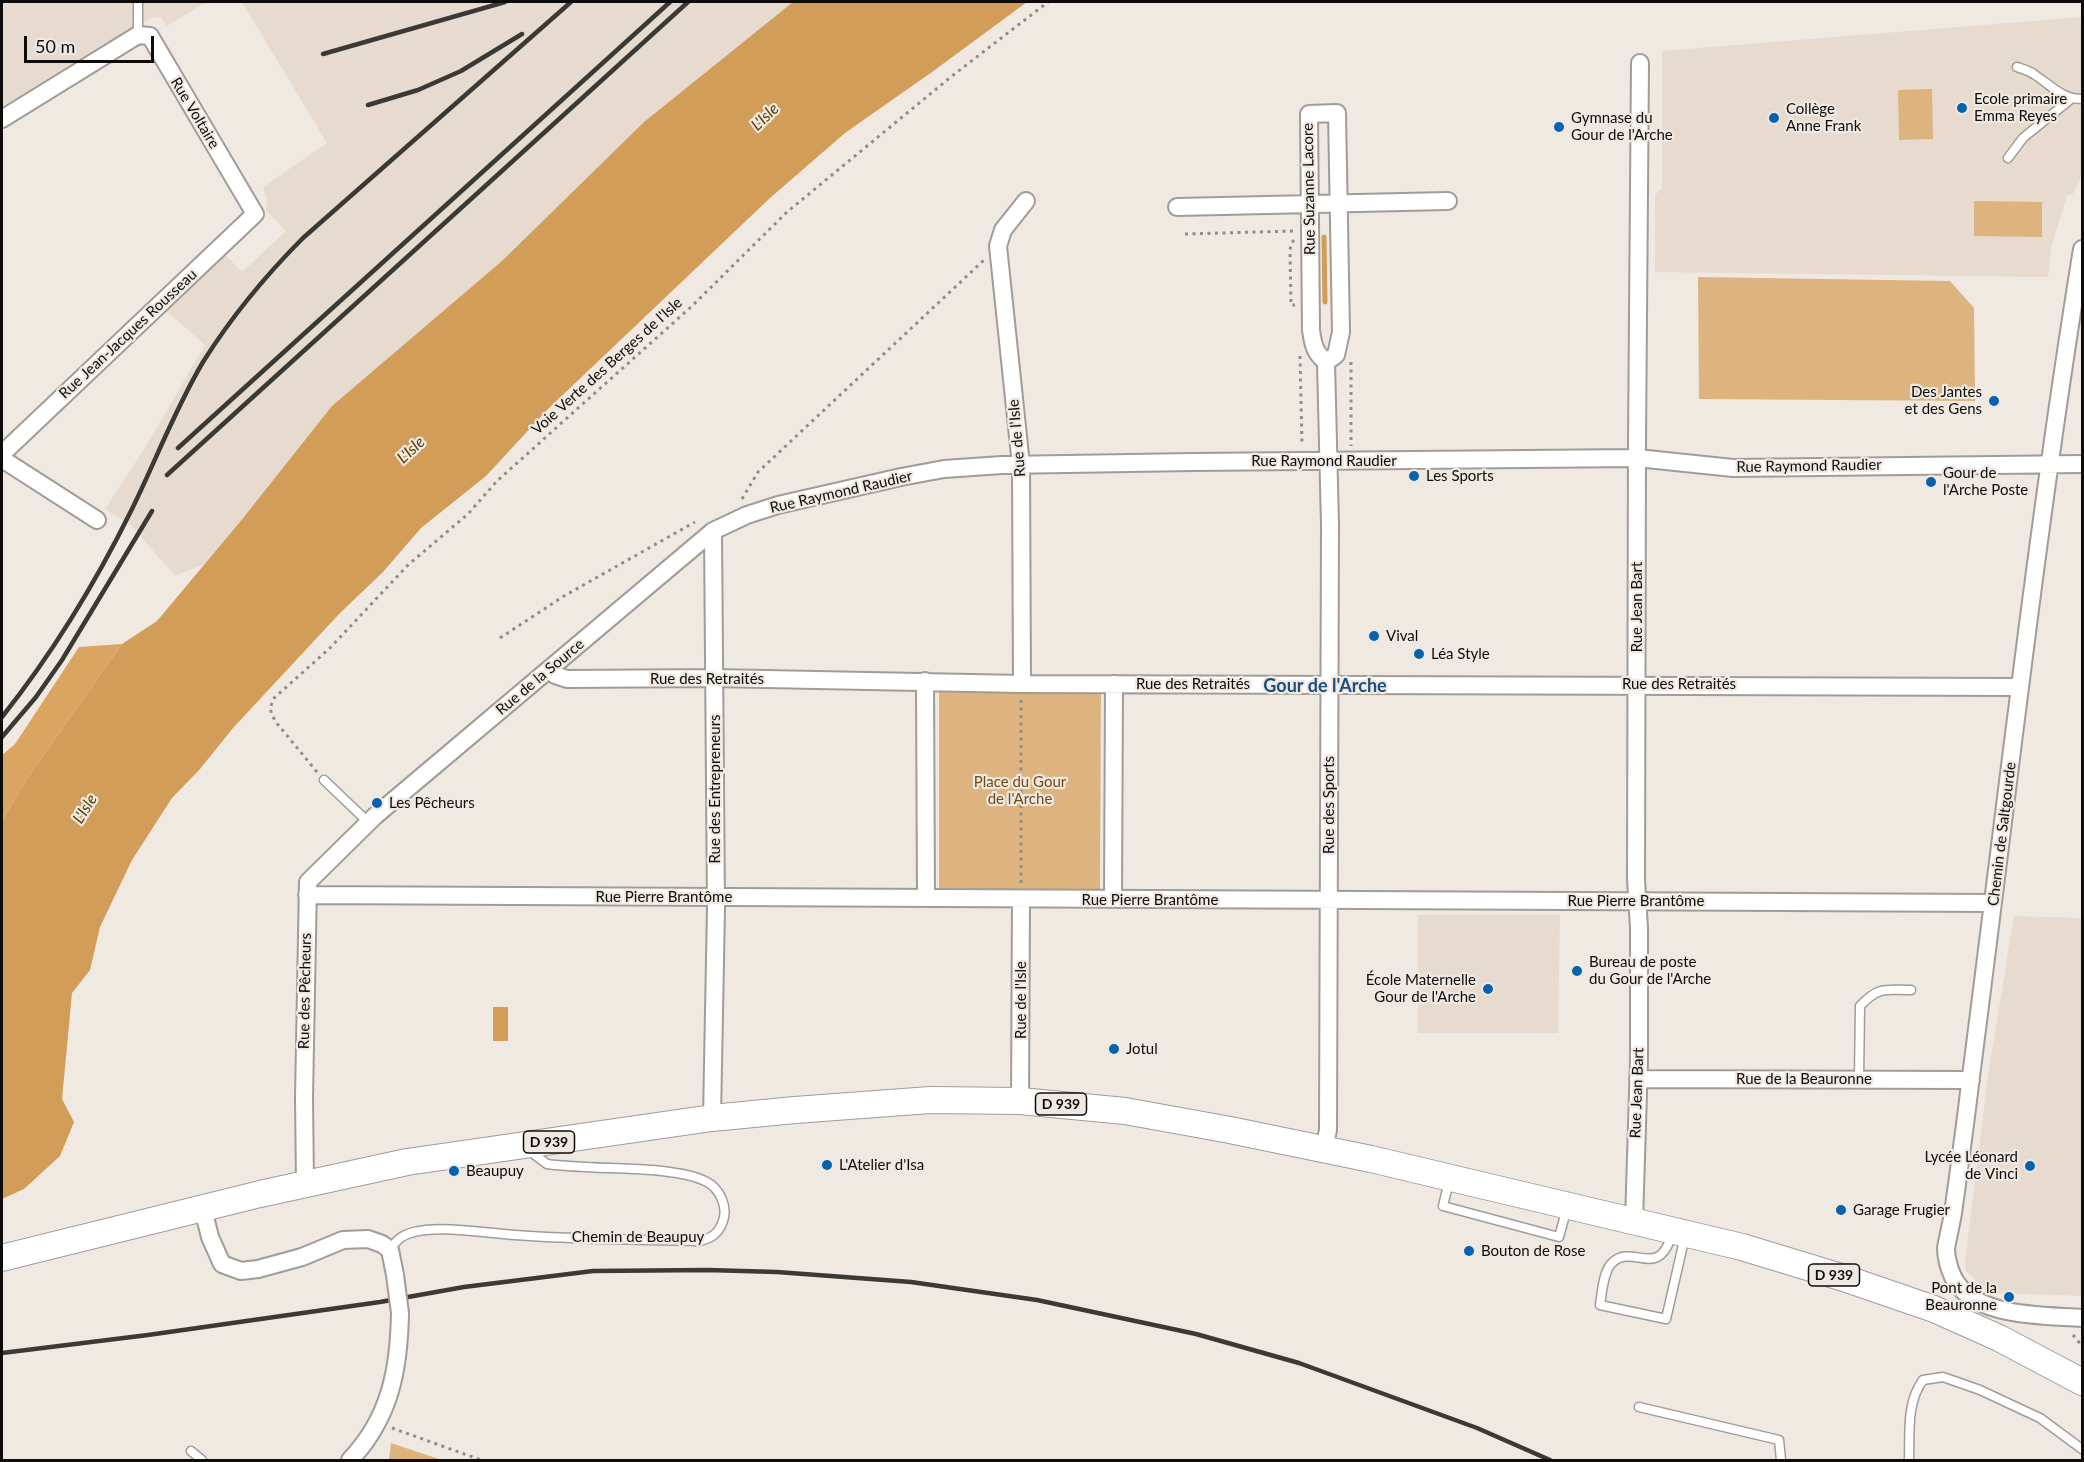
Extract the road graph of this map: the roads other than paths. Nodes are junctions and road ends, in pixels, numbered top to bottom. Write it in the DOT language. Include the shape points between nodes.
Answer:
graph roads {
  1 [pos="138,2"];
  2 [pos="138,35"];
  3 [pos="1640,63"];
  4 [pos="2017,67"];
  5 [pos="2071,99"];
  6 [pos="2082,99"];
  7 [pos="2,119"];
  8 [pos="2008,158"];
  9 [pos="1026,201"];
  10 [pos="1448,201"];
  11 [pos="1310,204"];
  12 [pos="1339,204"];
  13 [pos="1177,207"];
  14 [pos="255,214"];
  15 [pos="2082,249"];
  16 [pos="2078,314"];
  17 [pos="1341,329"];
  18 [pos="1311,330"];
  19 [pos="1326,362"];
  20 [pos="2,454"];
  21 [pos="1636,458"];
  22 [pos="2,459"];
  23 [pos="1329,460"];
  24 [pos="2051,464"];
  25 [pos="1021,465"];
  26 [pos="2082,465"];
  27 [pos="97,520"];
  28 [pos="713,531"];
  29 [pos="550,669"];
  30 [pos="714,678"];
  31 [pos="925,681"];
  32 [pos="1022,684"];
  33 [pos="1114,684"];
  34 [pos="1637,684"];
  35 [pos="1329,685"];
  36 [pos="2020,687"];
  37 [pos="324,780"];
  38 [pos="368,822"];
  39 [pos="307,896"];
  40 [pos="716,897"];
  41 [pos="926,898"];
  42 [pos="1021,899"];
  43 [pos="1113,899"];
  44 [pos="1330,900"];
  45 [pos="1638,901"];
  46 [pos="1993,903"];
  47 [pos="1911,990"];
  48 [pos="1638,1073"];
  49 [pos="1858,1079"];
  50 [pos="1971,1080"];
  51 [pos="1020,1101"];
  52 [pos="712,1118"];
  53 [pos="534,1144"];
  54 [pos="1324,1149"];
  55 [pos="305,1184"];
  56 [pos="203,1209"];
  57 [pos="1634,1222"];
  58 [pos="1679,1233"];
  59 [pos="390,1251"];
  60 [pos="2,1258"];
  61 [pos="2082,1318"];
  62 [pos="2071,1377"];
  63 [pos="2082,1389"];
  64 [pos="1639,1407"];
  65 [pos="2082,1449"];
  66 [pos="191,1451"];
  67 [pos="202,1461"];
  68 [pos="350,1461"];
  69 [pos="1781,1461"];
  70 [pos="1909,1461"];
  1 -- 2 [label="lane"];
  2 -- 7 [label="street"];
  2 -- 14 [label="street, Rue Voltaire" via="150,36"];
  3 -- 21 [label="street, Rue Jean Bart"];
  4 -- 5 [label="lane"];
  5 -- 6 [label="lane"];
  5 -- 8 [label="lane" via="2023,138"];
  9 -- 25 [label="street, Rue de l'Isle" via="1004,230 998,246"];
  10 -- 12 [label="street"];
  11 -- 12 [label="street"];
  11 -- 12 [label="street, Rue Suzanne Lacore" via="1309,114 1337,113"];
  11 -- 13 [label="street"];
  11 -- 18 [label="street, Rue Suzanne Lacore"];
  12 -- 17 [label="street, Rue Suzanne Lacore"];
  14 -- 20 [label="street, Rue Jean-Jacques Rousseau"];
  15 -- 16 [label="street, Chemin de Saltgourde"];
  16 -- 24 [label="street, Chemin de Saltgourde"];
  17 -- 18 [label="street" via="1333,320 1325,319 1317,321"];
  17 -- 19 [label="street, Rue Suzanne Lacore" via="1336,355"];
  18 -- 19 [label="street, Rue Suzanne Lacore" via="1313,345"];
  19 -- 23 [label="street, Rue Suzanne Lacore"];
  21 -- 23 [label="street, Rue Raymond Raudier"];
  21 -- 24 [label="street, Rue Raymond Raudier" via="1733,468"];
  21 -- 34 [label="street, Rue Jean Bart"];
  22 -- 27 [label="street"];
  23 -- 25 [label="street, Rue Raymond Raudier"];
  23 -- 35 [label="street, Rue des Sports"];
  24 -- 26 [label="street, Rue Raymond Raudier"];
  24 -- 36 [label="street, Chemin de Saltgourde"];
  25 -- 28 [label="street, Rue Raymond Raudier" via="944,469 901,477 778,505"];
  25 -- 32 [label="street, Rue de l'Isle"];
  28 -- 29 [label="street, Rue de la Source"];
  28 -- 30 [label="street, Rue des Entrepreneurs"];
  29 -- 30 [label="street, Rue des Retraités" via="567,679"];
  29 -- 38 [label="street, Rue de la Source"];
  30 -- 31 [label="street, Rue des Retraités"];
  30 -- 40 [label="street, Rue des Entrepreneurs"];
  31 -- 32 [label="street, Rue des Retraités"];
  31 -- 41 [label="street"];
  32 -- 33 [label="street, Rue des Retraités"];
  33 -- 35 [label="street, Rue des Retraités"];
  33 -- 43 [label="street"];
  34 -- 35 [label="street, Rue des Retraités"];
  34 -- 36 [label="street, Rue des Retraités"];
  34 -- 45 [label="street, Rue Jean Bart"];
  35 -- 44 [label="street, Rue des Sports"];
  36 -- 46 [label="street, Chemin de Saltgourde"];
  37 -- 38 [label="lane"];
  38 -- 39 [label="street, Rue des Pêcheurs" via="308,882"];
  39 -- 40 [label="street, Rue Pierre Brantôme"];
  39 -- 55 [label="street, Rue des Pêcheurs"];
  40 -- 41 [label="street, Rue Pierre Brantôme"];
  40 -- 52 [label="street, Rue des Entrepreneurs"];
  41 -- 42 [label="street, Rue Pierre Brantôme"];
  42 -- 43 [label="street, Rue Pierre Brantôme"];
  42 -- 51 [label="street, Rue de l'Isle"];
  43 -- 44 [label="street, Rue Pierre Brantôme"];
  44 -- 45 [label="street, Rue Pierre Brantôme"];
  44 -- 54 [label="street, Rue des Sports" via="1328,1130"];
  45 -- 46 [label="street, Rue Pierre Brantôme"];
  45 -- 48 [label="street, Rue Jean Bart"];
  46 -- 50 [label="street, Chemin de Saltgourde"];
  47 -- 49 [label="lane" via="1880,990 1860,1006"];
  48 -- 49 [label="street, Rue de la Beauronne"];
  48 -- 57 [label="street, Rue Jean Bart"];
  49 -- 50 [label="street, Rue de la Beauronne"];
  50 -- 61 [label="street, Chemin de Saltgourde" via="1946,1250 1952,1275 1964,1293 2001,1310"];
  51 -- 52 [label="main road, D 939" via="930,1100"];
  51 -- 54 [label="main road, D 939" via="1125,1111"];
  52 -- 53 [label="main road, D 939"];
  53 -- 55 [label="main road, D 939" via="406,1162"];
  53 -- 59 [label="lane, Chemin de Beaupuy" via="535,1155 547,1164 645,1169 708,1182 725,1207 719,1231 700,1241 416,1231 398,1238"];
  54 -- 57 [label="main road, D 939"];
  55 -- 56 [label="main road, D 939"];
  56 -- 59 [label="street" via="222,1264 241,1271 302,1257 344,1240 368,1239"];
  56 -- 60 [label="main road, D 939"];
  57 -- 58 [label="main road, D 939"];
  58 -- 58 [label="lane" via="1658,1257 1628,1256 1612,1263 1600,1305 1666,1318"];
  58 -- 62 [label="main road, D 939" via="1787,1260 1934,1309"];
  59 -- 68 [label="street, bridge" via="400,1313 394,1375 378,1423"];
  62 -- 63 [label="main road, D 939"];
  64 -- 69 [label="lane" via="1779,1440"];
  65 -- 70 [label="lane" via="2040,1418 1943,1377 1923,1380 1915,1390"];
  66 -- 67 [label="lane"];
}
